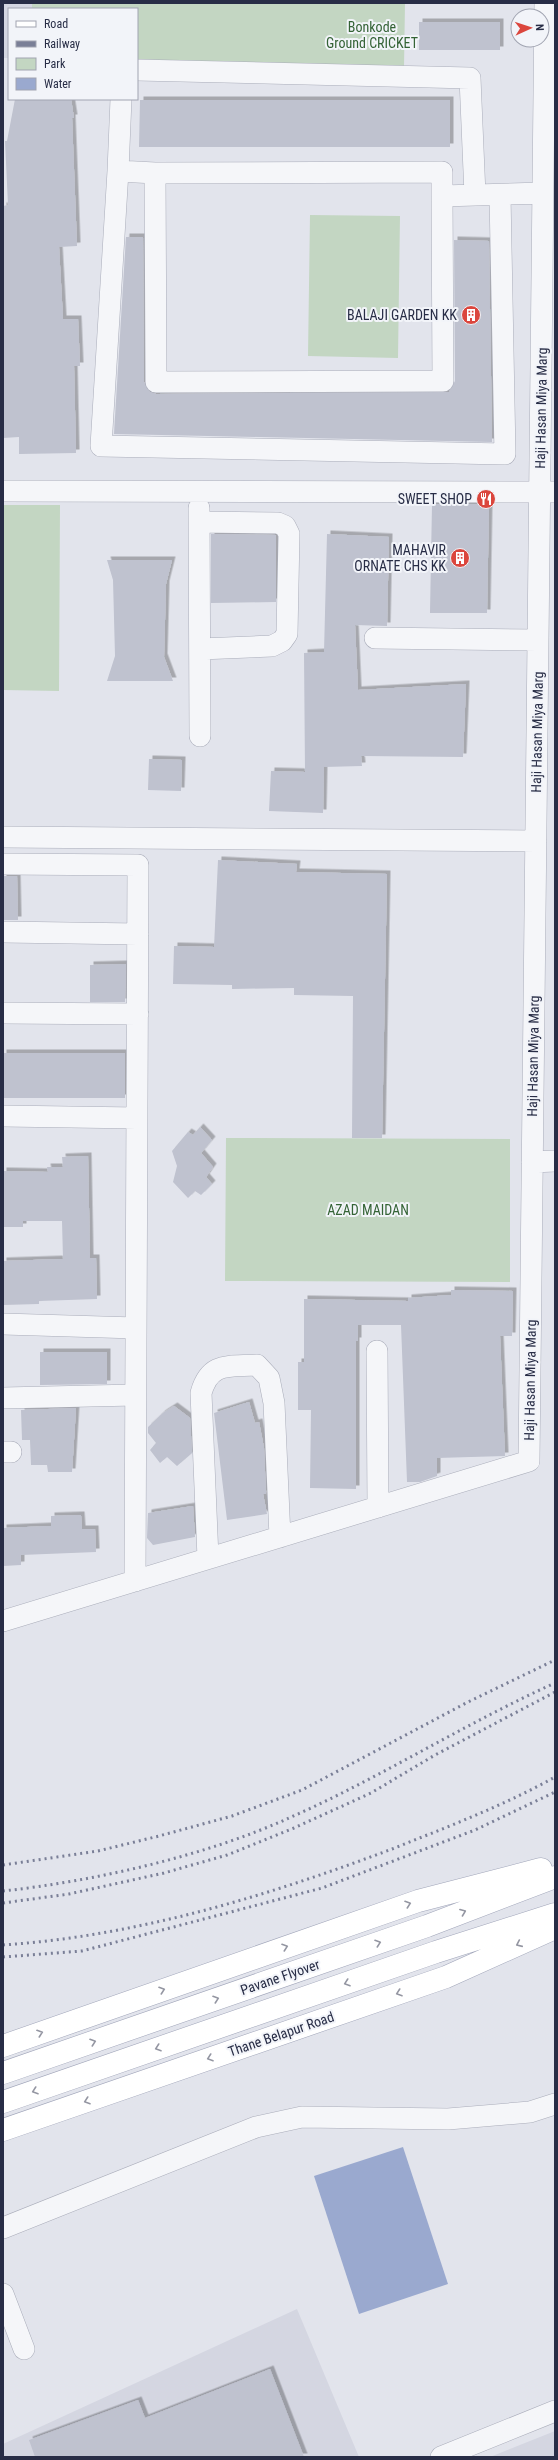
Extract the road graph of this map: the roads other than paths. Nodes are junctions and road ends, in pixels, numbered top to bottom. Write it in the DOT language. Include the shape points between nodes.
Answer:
graph roads {
  1 [pos="545,3"];
  2 [pos="138,70"];
  3 [pos="121,100"];
  4 [pos="118,172"];
  5 [pos="155,173"];
  6 [pos="543,193"];
  7 [pos="475,195"];
  8 [pos="500,195"];
  9 [pos="442,196"];
  10 [pos="3,491"];
  11 [pos="199,492"];
  12 [pos="548,492"];
  13 [pos="199,522"];
  14 [pos="547,594"];
  15 [pos="375,638"];
  16 [pos="538,640"];
  17 [pos="200,649"];
  18 [pos="546,662"];
  19 [pos="200,736"];
  20 [pos="3,838"];
  21 [pos="536,841"];
  22 [pos="3,864"];
  23 [pos="3,932"];
  24 [pos="138,934"];
  25 [pos="3,1013"];
  26 [pos="138,1014"];
  27 [pos="3,1116"];
  28 [pos="137,1118"];
  29 [pos="555,1161"];
  30 [pos="532,1162"];
  31 [pos="3,1324"];
  32 [pos="136,1328"];
  33 [pos="377,1351"];
  34 [pos="135,1395"];
  35 [pos="3,1398"];
  36 [pos="378,1507"];
  37 [pos="280,1536"];
  38 [pos="208,1558"];
  39 [pos="135,1581"];
  40 [pos="3,1621"];
  41 [pos="555,1866"];
  42 [pos="555,1877"];
  43 [pos="555,1914"];
  44 [pos="555,1928"];
  45 [pos="3,2046"];
  46 [pos="3,2073"];
  47 [pos="3,2102"];
  48 [pos="555,2104"];
  49 [pos="3,2130"];
  50 [pos="3,2228"];
  51 [pos="3,2294"];
  52 [pos="24,2349"];
  53 [pos="555,2411"];
  54 [pos="441,2457"];
  1 -- 6 [label="street, Haji Hasan Miya Marg"];
  2 -- 7 [label="street" via="470,78"];
  3 -- 4 [label="street"];
  4 -- 5 [label="street"];
  4 -- 8 [label="street" via="101,446 505,454"];
  5 -- 9 [label="street" via="442,172"];
  5 -- 9 [label="street" via="156,382 443,381"];
  6 -- 8 [label="street"];
  6 -- 12 [label="street, Haji Hasan Miya Marg"];
  7 -- 8 [label="street"];
  7 -- 9 [label="street"];
  10 -- 11 [label="street"];
  11 -- 12 [label="street"];
  11 -- 13 [label="street"];
  12 -- 14 [label="street, Haji Hasan Miya Marg"];
  13 -- 17 [label="street"];
  13 -- 17 [label="street" via="278,523 285,526 289,534 287,634 282,641 272,646"];
  14 -- 16 [label="street, Haji Hasan Miya Marg"];
  15 -- 16 [label="street"];
  16 -- 18 [label="street, Haji Hasan Miya Marg"];
  17 -- 19 [label="street"];
  18 -- 21 [label="street, Haji Hasan Miya Marg"];
  20 -- 21 [label="street"];
  21 -- 30 [label="street, Haji Hasan Miya Marg"];
  22 -- 24 [label="street" via="138,865"];
  23 -- 24 [label="street"];
  24 -- 26 [label="street"];
  25 -- 26 [label="street"];
  26 -- 28 [label="street"];
  27 -- 28 [label="street"];
  28 -- 32 [label="street"];
  29 -- 30 [label="street"];
  30 -- 36 [label="street, Haji Hasan Miya Marg" via="529,1461"];
  31 -- 32 [label="street"];
  32 -- 34 [label="street"];
  33 -- 36 [label="street"];
  34 -- 35 [label="street"];
  34 -- 39 [label="street"];
  36 -- 37 [label="street"];
  37 -- 38 [label="street"];
  37 -- 38 [label="street" via="274,1403 269,1378 258,1365 216,1368 205,1378 201,1393"];
  38 -- 39 [label="street"];
  39 -- 40 [label="street"];
  45 -- 41 [label="main road, one-way" via="418,1901"];
  46 -- 42 [label="main road, Pavane Flyover, one-way" via="427,1926"];
  43 -- 47 [label="main road, Pavane Flyover, one-way" via="436,1952"];
  44 -- 49 [label="main road, Thane Belapur Road, one-way" via="446,1977"];
  48 -- 50 [label="street" via="530,2112 448,2119 302,2117 256,2127"];
  51 -- 52 [label="street"];
  53 -- 54 [label="street"];
}
